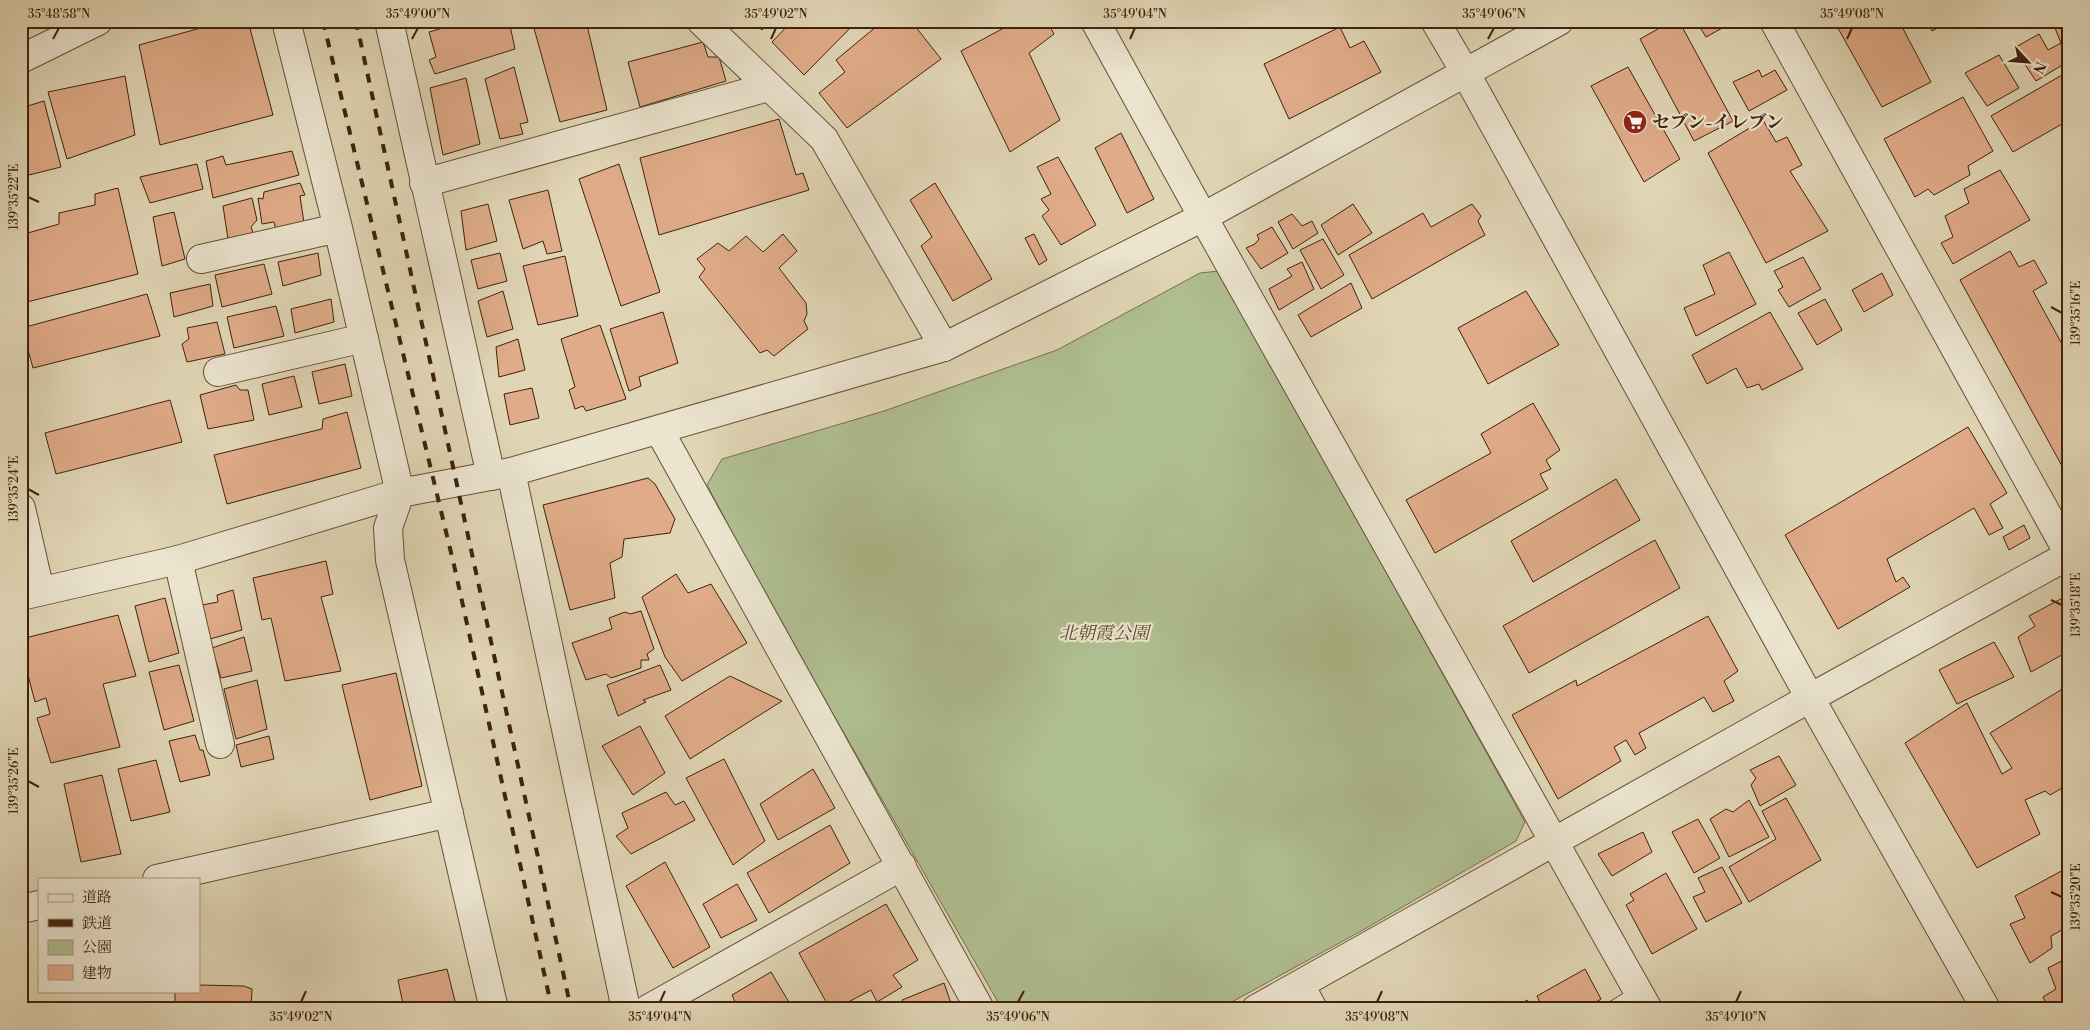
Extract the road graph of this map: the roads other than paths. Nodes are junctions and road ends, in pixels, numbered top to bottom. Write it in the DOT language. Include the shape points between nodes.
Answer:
graph roads {
  1 [pos="286,21"];
  2 [pos="389,21"];
  3 [pos="702,21"];
  4 [pos="1095,21"];
  5 [pos="1435,21"];
  6 [pos="1559,21"];
  7 [pos="1774,21"];
  8 [pos="97,22"];
  9 [pos="21,59"];
  10 [pos="1465,72"];
  11 [pos="768,87"];
  12 [pos="424,183"];
  13 [pos="1203,217"];
  14 [pos="338,228"];
  15 [pos="202,259"];
  16 [pos="364,338"];
  17 [pos="944,347"];
  18 [pos="218,372"];
  19 [pos="659,430"];
  20 [pos="501,474"];
  21 [pos="400,493"];
  22 [pos="21,508"];
  23 [pos="2069,555"];
  24 [pos="178,560"];
  25 [pos="31,594"];
  26 [pos="1810,698"];
  27 [pos="220,744"];
  28 [pos="448,813"];
  29 [pos="1555,842"];
  30 [pos="902,866"];
  31 [pos="162,878"];
  32 [pos="38,905"];
  33 [pos="21,909"];
  34 [pos="1300,985"];
  35 [pos="1644,1001"];
  36 [pos="494,1009"];
  37 [pos="626,1009"];
  38 [pos="648,1009"];
  39 [pos="980,1009"];
  40 [pos="1256,1009"];
  41 [pos="1313,1009"];
  42 [pos="1616,1009"];
  43 [pos="1986,1009"];
  1 -- 14 [label="street"];
  2 -- 12 [label="street"];
  3 -- 11 [label="street"];
  4 -- 13 [label="street"];
  5 -- 10 [label="street"];
  6 -- 10 [label="street"];
  7 -- 23 [label="street"];
  8 -- 9 [label="street"];
  10 -- 13 [label="street"];
  10 -- 26 [label="street"];
  11 -- 12 [label="street"];
  11 -- 17 [label="street" via="824,139"];
  12 -- 20 [label="street"];
  13 -- 17 [label="street"];
  13 -- 29 [label="street"];
  14 -- 15 [label="street"];
  14 -- 16 [label="street"];
  16 -- 18 [label="street"];
  16 -- 21 [label="street"];
  17 -- 19 [label="street"];
  19 -- 20 [label="street"];
  19 -- 30 [label="street"];
  20 -- 21 [label="street"];
  20 -- 37 [label="street"];
  21 -- 24 [label="street"];
  21 -- 28 [label="street" via="388,528 390,560"];
  22 -- 25 [label="street"];
  23 -- 26 [label="street"];
  24 -- 25 [label="street"];
  24 -- 27 [label="street"];
  26 -- 29 [label="street"];
  26 -- 43 [label="street"];
  28 -- 31 [label="street"];
  28 -- 36 [label="street"];
  29 -- 34 [label="street"];
  29 -- 35 [label="street"];
  30 -- 38 [label="street"];
  30 -- 39 [label="street"];
  32 -- 33 [label="street"];
  34 -- 40 [label="street"];
  34 -- 41 [label="street"];
  35 -- 42 [label="lane"];
}
